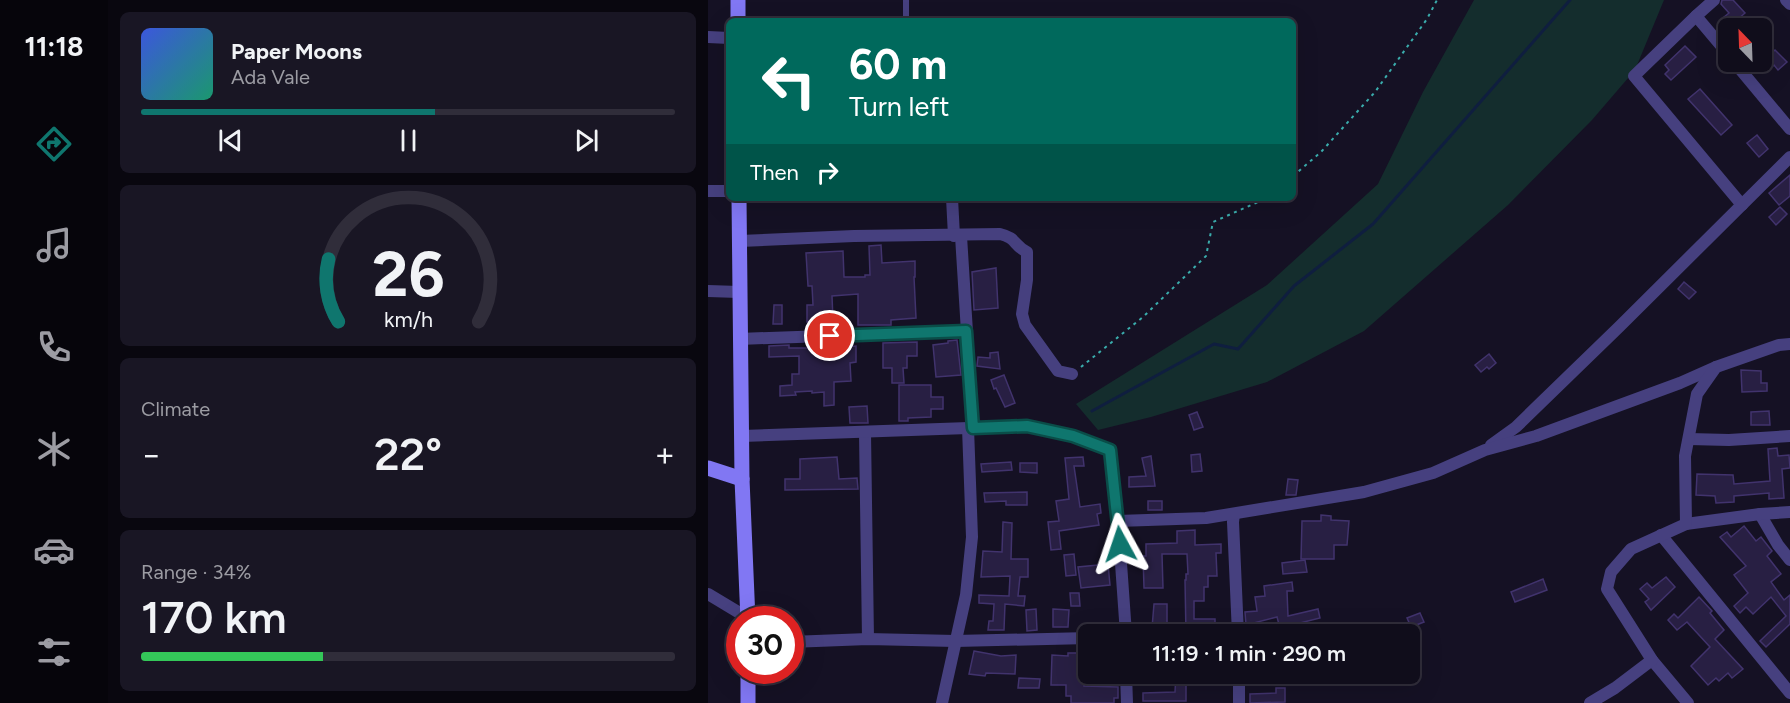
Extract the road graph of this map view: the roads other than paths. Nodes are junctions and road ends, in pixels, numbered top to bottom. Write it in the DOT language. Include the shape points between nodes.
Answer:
graph roads {
  1 [pos="738,0"];
  2 [pos="906,0"];
  3 [pos="1714,0"];
  4 [pos="1786,0"];
  5 [pos="1790,4"];
  6 [pos="1696,15"];
  7 [pos="738,18"];
  8 [pos="906,18"];
  9 [pos="708,37"];
  10 [pos="726,38"];
  11 [pos="1718,42"];
  12 [pos="1742,72"];
  13 [pos="1790,129"];
  14 [pos="1790,157"];
  15 [pos="708,191"];
  16 [pos="726,191"];
  17 [pos="738,201"];
  18 [pos="952,201"];
  19 [pos="1742,205"];
  20 [pos="958,236"];
  21 [pos="740,241"];
  22 [pos="708,291"];
  23 [pos="739,292"];
  24 [pos="966,331"];
  25 [pos="740,339"];
  26 [pos="1786,343"];
  27 [pos="1716,367"];
  28 [pos="1072,374"];
  29 [pos="971,428"];
  30 [pos="865,433"];
  31 [pos="742,436"];
  32 [pos="1790,436"];
  33 [pos="1689,439"];
  34 [pos="1485,450"];
  35 [pos="708,468"];
  36 [pos="742,479"];
  37 [pos="1790,512"];
  38 [pos="1234,514"];
  39 [pos="1760,514"];
  40 [pos="1118,521"];
  41 [pos="1686,524"];
  42 [pos="1661,535"];
  43 [pos="1790,560"];
  44 [pos="708,594"];
  45 [pos="727,606"];
  46 [pos="747,606"];
  47 [pos="1125,624"];
  48 [pos="1238,624"];
  49 [pos="1078,638"];
  50 [pos="868,639"];
  51 [pos="804,641"];
  52 [pos="955,641"];
  53 [pos="1652,660"];
  54 [pos="748,684"];
  55 [pos="1126,684"];
  56 [pos="1239,684"];
  57 [pos="1790,693"];
  58 [pos="748,703"];
  59 [pos="942,703"];
  60 [pos="1127,703"];
  61 [pos="1239,703"];
  62 [pos="1590,703"];
  63 [pos="1688,703"];
  1 -- 7 [label="street"];
  2 -- 8 [label="lane"];
  3 -- 6 [label="street"];
  4 -- 5 [label="street"];
  6 -- 11 [label="street"];
  6 -- 19 [label="street" via="1634,76"];
  9 -- 10 [label="street"];
  12 -- 13 [label="street"];
  14 -- 19 [label="street"];
  15 -- 16 [label="street"];
  17 -- 21 [label="street"];
  18 -- 20 [label="street"];
  19 -- 34 [label="street" via="1516,427"];
  20 -- 21 [label="street"];
  20 -- 24 [label="street"];
  20 -- 28 [label="street" via="1000,234 1013,239 1027,252 1022,314 1025,324 1058,371"];
  21 -- 23 [label="street"];
  22 -- 23 [label="street"];
  23 -- 25 [label="street"];
  24 -- 25 [label="street"];
  24 -- 29 [label="street"];
  25 -- 31 [label="street"];
  26 -- 27 [label="street"];
  27 -- 33 [label="street" via="1697,394"];
  27 -- 34 [label="street" via="1536,436"];
  29 -- 30 [label="street"];
  29 -- 40 [label="street" via="1027,426 1073,436 1110,450"];
  29 -- 52 [label="street" via="972,537 966,595"];
  30 -- 31 [label="street"];
  30 -- 50 [label="street"];
  31 -- 36 [label="street"];
  32 -- 33 [label="street"];
  33 -- 41 [label="street"];
  34 -- 38 [label="street" via="1433,473 1364,492"];
  35 -- 36 [label="street"];
  36 -- 46 [label="street"];
  37 -- 39 [label="street"];
  38 -- 40 [label="street"];
  38 -- 48 [label="street"];
  39 -- 41 [label="street"];
  39 -- 43 [label="street"];
  40 -- 47 [label="street"];
  41 -- 42 [label="street"];
  42 -- 53 [label="street" via="1631,549 1611,572 1607,589"];
  42 -- 57 [label="street"];
  44 -- 45 [label="street"];
  49 -- 52 [label="street"];
  50 -- 51 [label="street"];
  50 -- 52 [label="street"];
  52 -- 59 [label="street"];
  53 -- 62 [label="street"];
  53 -- 63 [label="street"];
  54 -- 58 [label="street"];
  55 -- 60 [label="street"];
  56 -- 61 [label="street"];
}
